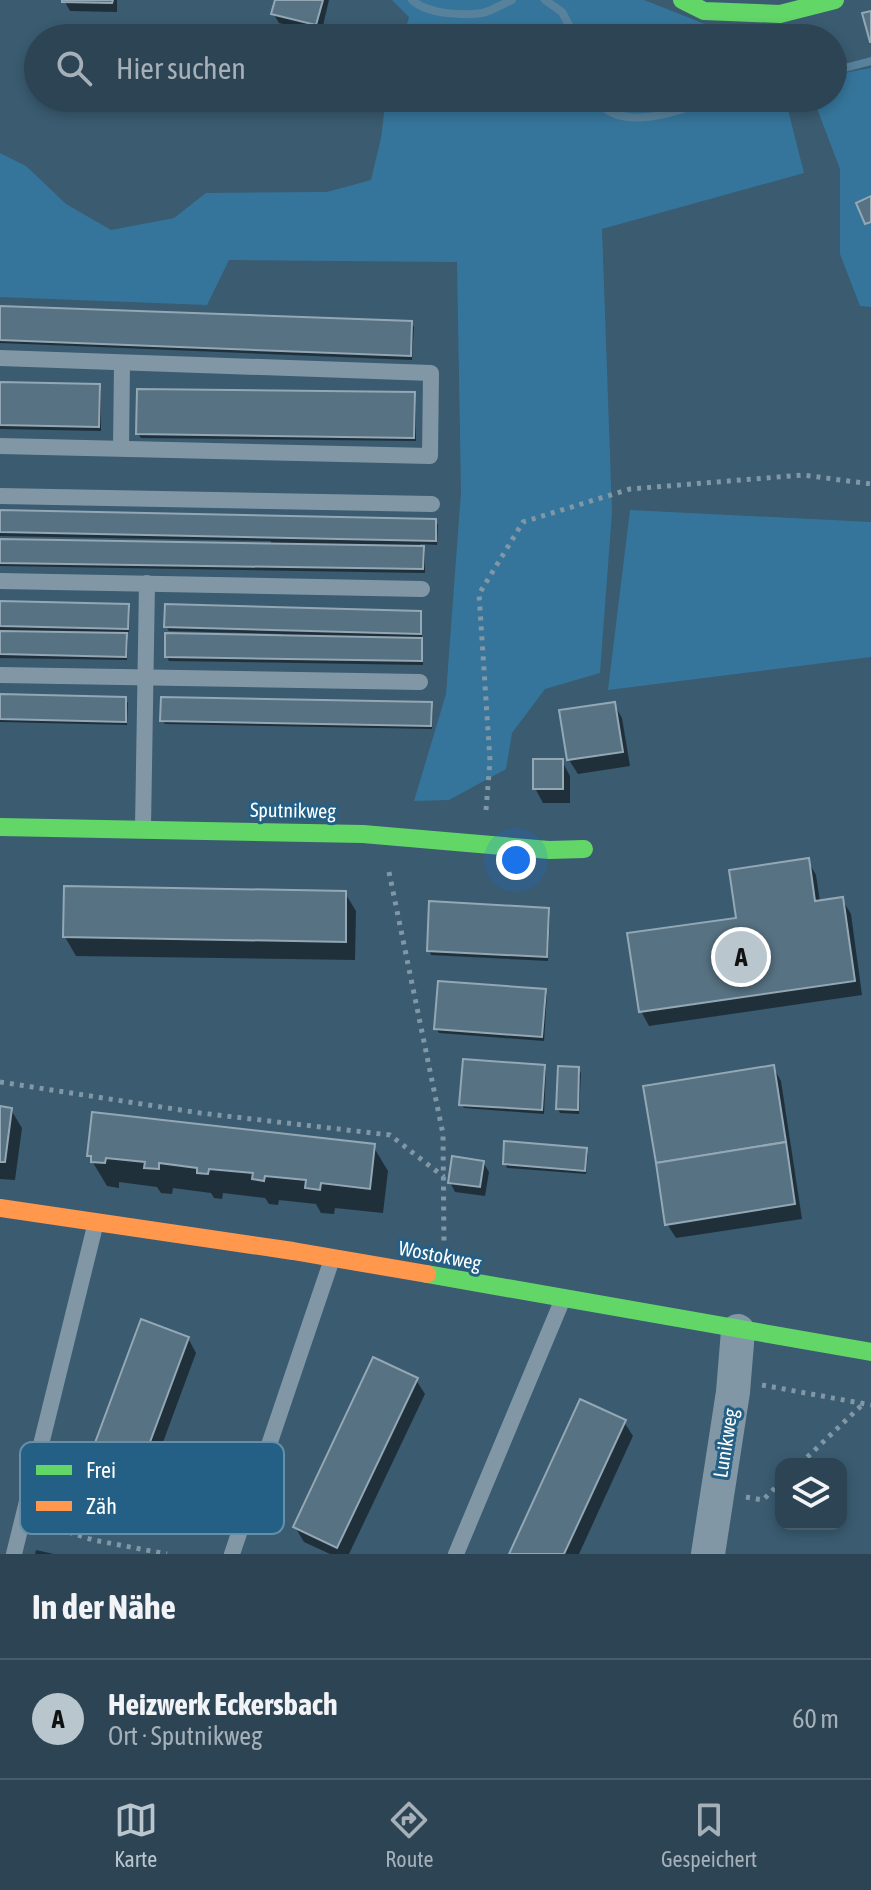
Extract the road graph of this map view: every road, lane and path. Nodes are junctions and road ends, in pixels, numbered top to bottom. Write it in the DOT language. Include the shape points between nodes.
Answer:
graph roads {
  1 [pos="682,0"];
  2 [pos="835,0"];
  3 [pos="0,358"];
  4 [pos="122,363"];
  5 [pos="0,446"];
  6 [pos="121,448"];
  7 [pos="871,484"];
  8 [pos="0,496"];
  9 [pos="432,504"];
  10 [pos="0,581"];
  11 [pos="147,583"];
  12 [pos="422,589"];
  13 [pos="0,675"];
  14 [pos="147,677"];
  15 [pos="420,682"];
  16 [pos="0,827"];
  17 [pos="143,830"];
  18 [pos="387,835"];
  19 [pos="483,843"];
  20 [pos="584,849"];
  21 [pos="0,1082"];
  22 [pos="444,1177"];
  23 [pos="0,1208"];
  24 [pos="96,1224"];
  25 [pos="333,1257"];
  26 [pos="444,1278"];
  27 [pos="563,1300"];
  28 [pos="738,1331"];
  29 [pos="871,1352"];
  30 [pos="734,1380"];
  31 [pos="863,1403"];
  32 [pos="871,1405"];
  33 [pos="43,1442"];
  34 [pos="270,1442"];
  35 [pos="806,1458"];
  36 [pos="20,1532"];
  37 [pos="74,1534"];
  38 [pos="239,1534"];
  39 [pos="14,1554"];
  40 [pos="167,1554"];
  41 [pos="232,1554"];
  42 [pos="456,1554"];
  43 [pos="708,1554"];
  1 -- 2 [label="street" via="704,11 780,14"];
  3 -- 4 [label="lane"];
  4 -- 6 [label="lane"];
  4 -- 6 [label="lane" via="431,373 430,456"];
  5 -- 6 [label="lane"];
  7 -- 19 [label="path" via="803,475 630,489 523,522 479,594 490,761"];
  8 -- 9 [label="lane"];
  10 -- 11 [label="lane"];
  11 -- 12 [label="lane"];
  11 -- 14 [label="lane"];
  13 -- 14 [label="lane"];
  14 -- 15 [label="lane"];
  14 -- 17 [label="lane"];
  16 -- 17 [label="street, Sputnikweg"];
  17 -- 18 [label="street, Sputnikweg"];
  18 -- 19 [label="street, Sputnikweg"];
  18 -- 22 [label="path" via="389,872 443,1134"];
  19 -- 20 [label="street, Sputnikweg"];
  21 -- 22 [label="path" via="390,1135"];
  22 -- 26 [label="path"];
  23 -- 24 [label="street, Wostokweg"];
  24 -- 25 [label="street, Wostokweg"];
  24 -- 33 [label="lane"];
  25 -- 26 [label="street, Wostokweg"];
  25 -- 34 [label="lane"];
  26 -- 27 [label="street, Wostokweg"];
  27 -- 28 [label="street, Wostokweg"];
  27 -- 42 [label="lane"];
  28 -- 29 [label="street, Wostokweg"];
  28 -- 30 [label="street, Lunikweg"];
  30 -- 31 [label="path"];
  30 -- 43 [label="street, Lunikweg"];
  31 -- 32 [label="path"];
  31 -- 35 [label="path"];
  36 -- 39 [label="lane"];
  37 -- 40 [label="path"];
  38 -- 41 [label="lane"];
}
